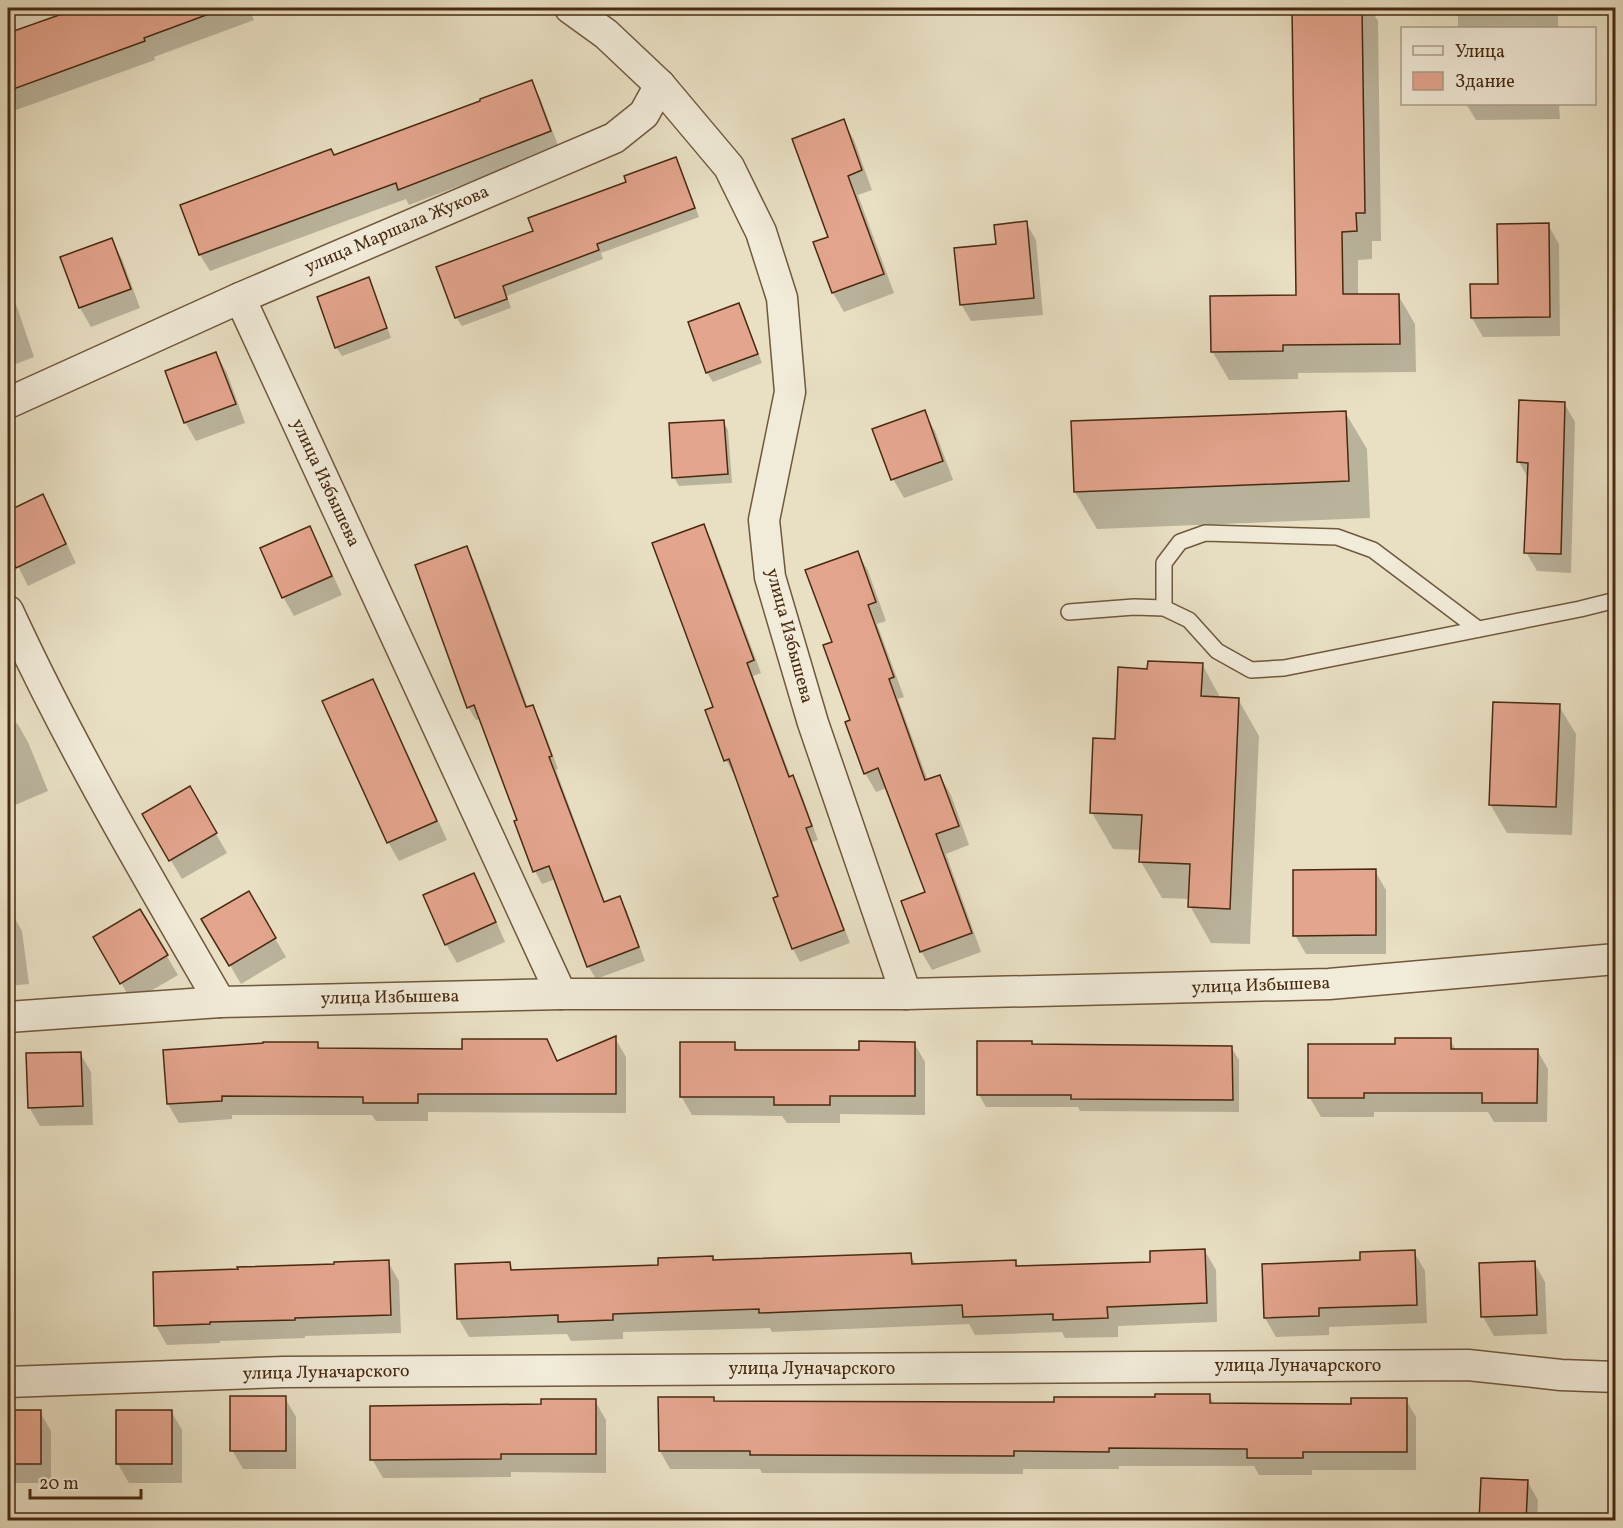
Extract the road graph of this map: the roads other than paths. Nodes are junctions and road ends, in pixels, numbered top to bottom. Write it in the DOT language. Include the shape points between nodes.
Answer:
graph roads {
  1 [pos="570,8"];
  2 [pos="660,85"];
  3 [pos="240,298"];
  4 [pos="8,403"];
  5 [pos="1616,600"];
  6 [pos="1164,608"];
  7 [pos="8,611"];
  8 [pos="1070,612"];
  9 [pos="1478,629"];
  10 [pos="1616,959"];
  11 [pos="561,994"];
  12 [pos="906,994"];
  13 [pos="220,1002"];
  14 [pos="8,1017"];
  15 [pos="1616,1377"];
  16 [pos="8,1382"];
  1 -- 2 [label="street" via="606,34"];
  2 -- 3 [label="street, улица Маршала Жукова" via="644,114 614,138"];
  2 -- 12 [label="street, улица Избышева" via="729,167 761,231 782,298 790,392 764,520 770,577 813,723"];
  3 -- 4 [label="street, улица Маршала Жукова"];
  3 -- 11 [label="street, улица Избышева"];
  5 -- 9 [label="lane"];
  6 -- 8 [label="lane"];
  6 -- 9 [label="lane" via="1189,620 1217,651 1251,670 1284,668"];
  6 -- 9 [label="lane" via="1164,563 1180,542 1205,533 1337,537 1373,550"];
  7 -- 13 [label="street" via="102,796"];
  10 -- 12 [label="street, улица Избышева" via="1329,984"];
  11 -- 12 [label="street, улица Избышева"];
  11 -- 13 [label="street, улица Избышева"];
  13 -- 14 [label="street, улица Избышева"];
  15 -- 16 [label="street, улица Луначарского" via="1456,1365 295,1372"];
}
